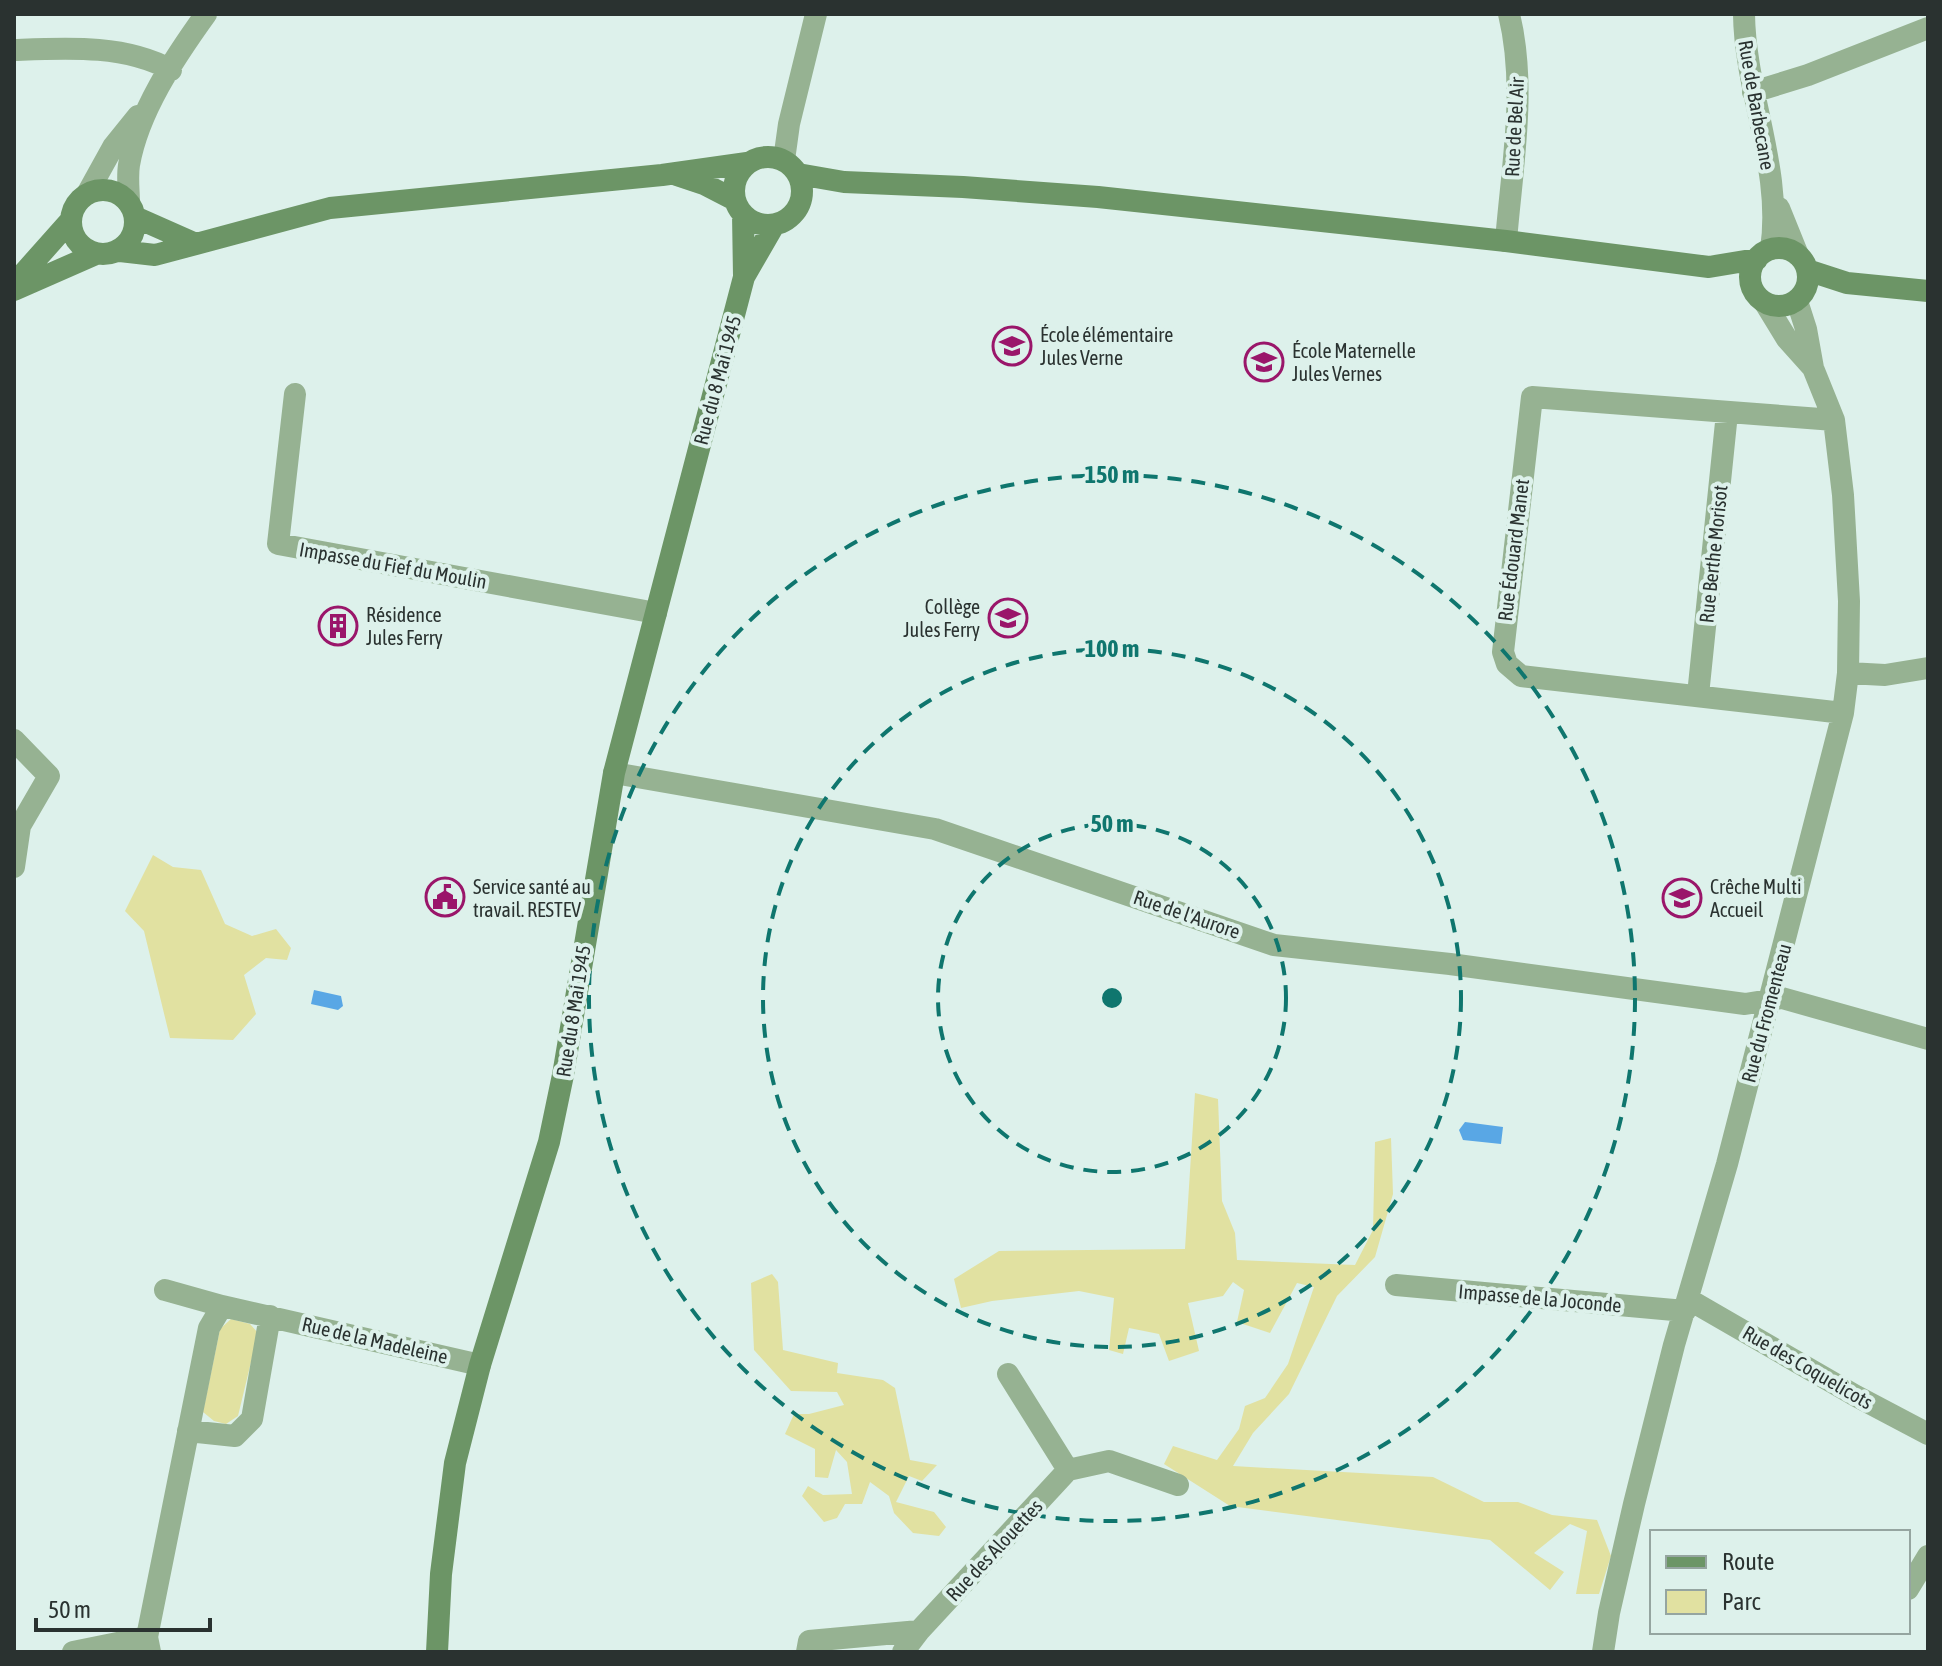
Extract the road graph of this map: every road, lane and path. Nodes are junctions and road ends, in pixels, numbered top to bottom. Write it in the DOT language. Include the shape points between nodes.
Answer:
graph roads {
  1 [pos="206,14"];
  2 [pos="816,14"];
  3 [pos="1509,14"];
  4 [pos="1744,14"];
  5 [pos="1928,28"];
  6 [pos="14,50"];
  7 [pos="171,70"];
  8 [pos="1753,92"];
  9 [pos="148,107"];
  10 [pos="747,163"];
  11 [pos="791,167"];
  12 [pos="672,173"];
  13 [pos="844,182"];
  14 [pos="87,194"];
  15 [pos="1774,196"];
  16 [pos="801,202"];
  17 [pos="739,207"];
  18 [pos="132,210"];
  19 [pos="70,221"];
  20 [pos="774,225"];
  21 [pos="1506,241"];
  22 [pos="196,244"];
  23 [pos="120,251"];
  24 [pos="96,254"];
  25 [pos="1764,254"];
  26 [pos="1803,263"];
  27 [pos="1709,267"];
  28 [pos="744,277"];
  29 [pos="1847,283"];
  30 [pos="14,287"];
  31 [pos="1928,291"];
  32 [pos="1758,296"];
  33 [pos="1800,298"];
  34 [pos="1813,368"];
  35 [pos="295,394"];
  36 [pos="1727,413"];
  37 [pos="1834,420"];
  38 [pos="656,613"];
  39 [pos="1928,668"];
  40 [pos="1848,673"];
  41 [pos="1698,695"];
  42 [pos="1843,713"];
  43 [pos="14,740"];
  44 [pos="614,773"];
  45 [pos="14,867"];
  46 [pos="1769,1000"];
  47 [pos="1928,1039"];
  48 [pos="1396,1285"];
  49 [pos="165,1290"];
  50 [pos="1686,1305"];
  51 [pos="222,1306"];
  52 [pos="270,1316"];
  53 [pos="480,1365"];
  54 [pos="1008,1374"];
  55 [pos="188,1431"];
  56 [pos="1928,1434"];
  57 [pos="1068,1470"];
  58 [pos="1178,1485"];
  59 [pos="1928,1556"];
  60 [pos="1910,1586"];
  61 [pos="919,1631"];
  62 [pos="148,1644"];
  63 [pos="73,1652"];
  64 [pos="437,1652"];
  65 [pos="807,1652"];
  66 [pos="903,1652"];
  67 [pos="1603,1652"];
  1 -- 7 [label="street"];
  2 -- 11 [label="street" via="789,124"];
  3 -- 21 [label="street, Rue de Bel Air" via="1518,102"];
  4 -- 8 [label="street, Rue de Barbecane" via="1744,49"];
  5 -- 8 [label="street"];
  6 -- 7 [label="street" via="120,53 152,59"];
  7 -- 9 [label="street"];
  8 -- 15 [label="street, Rue de Barbecane"];
  9 -- 14 [label="street" via="113,147"];
  9 -- 18 [label="street" via="129,168"];
  10 -- 11 [label="main road" via="765,156"];
  10 -- 12 [label="main road"];
  10 -- 17 [label="main road" via="735,179"];
  11 -- 13 [label="main road"];
  11 -- 16 [label="main road" via="803,188"];
  12 -- 17 [label="main road" via="704,184"];
  12 -- 22 [label="main road" via="330,208"];
  13 -- 16 [label="main road"];
  13 -- 21 [label="main road" via="1098,197"];
  14 -- 18 [label="main road" via="114,192"];
  14 -- 19 [label="main road"];
  15 -- 25 [label="street, Rue de Barbecane" via="1775,226"];
  15 -- 26 [label="street, Rue de Barbecane"];
  16 -- 20 [label="main road" via="791,216"];
  17 -- 20 [label="main road" via="762,225"];
  17 -- 28 [label="main road, Rue du 8 Mai 1945"];
  18 -- 22 [label="main road"];
  18 -- 23 [label="main road" via="133,236"];
  19 -- 24 [label="main road" via="77,242"];
  19 -- 30 [label="main road"];
  20 -- 28 [label="main road, Rue du 8 Mai 1945"];
  21 -- 27 [label="main road"];
  22 -- 23 [label="main road" via="155,255"];
  23 -- 24 [label="main road"];
  24 -- 30 [label="main road"];
  25 -- 26 [label="main road" via="1785,248"];
  25 -- 27 [label="main road"];
  25 -- 32 [label="main road" via="1750,273"];
  26 -- 29 [label="main road"];
  26 -- 33 [label="main road" via="1808,284"];
  27 -- 32 [label="main road"];
  28 -- 38 [label="main road, Rue du 8 Mai 1945"];
  29 -- 31 [label="main road"];
  29 -- 33 [label="main road"];
  32 -- 33 [label="main road" via="1775,307"];
  32 -- 34 [label="street, Rue du Fromenteau"];
  33 -- 34 [label="street, Rue du Fromenteau"];
  34 -- 37 [label="street, Rue du Fromenteau"];
  35 -- 38 [label="street, Impasse du Fief du Moulin" via="278,544"];
  36 -- 37 [label="street, Rue Édouard Manet"];
  36 -- 41 [label="street, Rue Berthe Morisot"];
  36 -- 41 [label="street, Rue Édouard Manet" via="1532,397 1503,637 1507,664 1521,676"];
  37 -- 40 [label="street, Rue du Fromenteau" via="1848,570"];
  38 -- 44 [label="main road, Rue du 8 Mai 1945"];
  39 -- 40 [label="street" via="1885,675"];
  40 -- 42 [label="street, Rue du Fromenteau"];
  41 -- 42 [label="street, Rue Édouard Manet"];
  42 -- 46 [label="street, Rue du Fromenteau"];
  43 -- 45 [label="street" via="49,776 20,826"];
  44 -- 46 [label="street, Rue de l'Aurore" via="935,829 1274,945 1745,1004"];
  44 -- 53 [label="main road, Rue du 8 Mai 1945" via="549,1142"];
  46 -- 47 [label="street, Rue de l'Aurore" via="1782,998"];
  46 -- 50 [label="street, Rue du Fromenteau"];
  48 -- 50 [label="street, Impasse de la Joconde"];
  49 -- 51 [label="street, Rue de la Madeleine"];
  50 -- 56 [label="street, Rue des Coquelicots"];
  50 -- 67 [label="street, Rue du Fromenteau" via="1637,1489"];
  51 -- 52 [label="street, Rue de la Madeleine"];
  51 -- 55 [label="street" via="209,1328"];
  52 -- 53 [label="street, Rue de la Madeleine"];
  52 -- 55 [label="street" via="252,1419 235,1436"];
  53 -- 64 [label="main road, Rue du 8 Mai 1945" via="455,1463"];
  54 -- 57 [label="street"];
  55 -- 62 [label="street"];
  57 -- 58 [label="street" via="1109,1461"];
  57 -- 61 [label="street, Rue des Alouettes"];
  59 -- 60 [label="street"];
  61 -- 65 [label="street" via="809,1641"];
  61 -- 66 [label="street, Rue des Alouettes"];
  62 -- 63 [label="street"];
}
